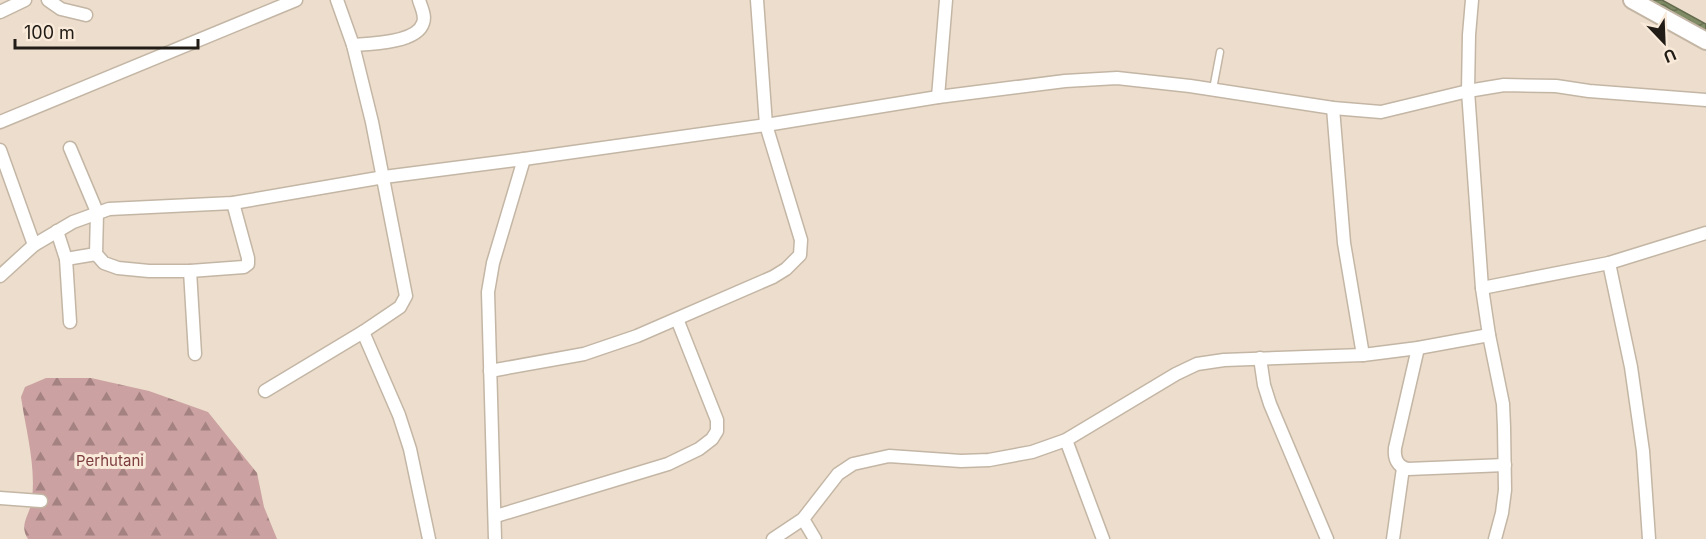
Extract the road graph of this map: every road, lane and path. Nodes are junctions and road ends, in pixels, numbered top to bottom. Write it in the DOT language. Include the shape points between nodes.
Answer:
graph roads {
  1 [pos="25,0"];
  2 [pos="48,0"];
  3 [pos="296,0"];
  4 [pos="337,0"];
  5 [pos="419,0"];
  6 [pos="757,0"];
  7 [pos="946,0"];
  8 [pos="1472,0"];
  9 [pos="1632,0"];
  10 [pos="0,12"];
  11 [pos="86,15"];
  12 [pos="1706,41"];
  13 [pos="353,45"];
  14 [pos="1220,52"];
  15 [pos="1213,89"];
  16 [pos="1468,91"];
  17 [pos="938,97"];
  18 [pos="1706,100"];
  19 [pos="1333,108"];
  20 [pos="0,122"];
  21 [pos="766,125"];
  22 [pos="70,148"];
  23 [pos="0,150"];
  24 [pos="524,159"];
  25 [pos="384,177"];
  26 [pos="233,203"];
  27 [pos="97,212"];
  28 [pos="57,231"];
  29 [pos="1706,233"];
  30 [pos="34,245"];
  31 [pos="96,254"];
  32 [pos="66,259"];
  33 [pos="1609,263"];
  34 [pos="190,271"];
  35 [pos="0,276"];
  36 [pos="1482,288"];
  37 [pos="677,319"];
  38 [pos="70,322"];
  39 [pos="363,332"];
  40 [pos="1489,335"];
  41 [pos="1418,348"];
  42 [pos="195,354"];
  43 [pos="1363,356"];
  44 [pos="1260,358"];
  45 [pos="490,371"];
  46 [pos="265,391"];
  47 [pos="1066,440"];
  48 [pos="1505,465"];
  49 [pos="1403,468"];
  50 [pos="0,498"];
  51 [pos="41,501"];
  52 [pos="496,516"];
  53 [pos="803,519"];
  54 [pos="429,539"];
  55 [pos="495,539"];
  56 [pos="773,539"];
  57 [pos="815,539"];
  58 [pos="1103,539"];
  59 [pos="1327,539"];
  60 [pos="1393,539"];
  61 [pos="1495,539"];
  62 [pos="1649,539"];
  1 -- 10 [label="street"];
  2 -- 11 [label="street" via="61,9"];
  3 -- 20 [label="street"];
  4 -- 13 [label="street"];
  5 -- 13 [label="street" via="424,19 418,31 384,43"];
  6 -- 21 [label="street"];
  7 -- 17 [label="street"];
  8 -- 16 [label="street"];
  9 -- 12 [label="street"];
  13 -- 25 [label="street"];
  14 -- 15 [label="lane"];
  15 -- 17 [label="street" via="1117,78"];
  15 -- 19 [label="street"];
  16 -- 18 [label="street" via="1528,84"];
  16 -- 19 [label="street" via="1381,112"];
  16 -- 36 [label="street"];
  17 -- 21 [label="street"];
  19 -- 43 [label="street" via="1344,243"];
  21 -- 24 [label="street"];
  21 -- 37 [label="street" via="798,231 800,255 773,277"];
  22 -- 27 [label="street"];
  23 -- 30 [label="street"];
  24 -- 25 [label="street"];
  24 -- 45 [label="street" via="490,278"];
  25 -- 26 [label="street"];
  25 -- 39 [label="street" via="406,296 400,307"];
  26 -- 27 [label="street" via="172,204"];
  26 -- 34 [label="street" via="248,264 240,269"];
  27 -- 28 [label="street"];
  27 -- 31 [label="street"];
  28 -- 30 [label="street"];
  28 -- 32 [label="street"];
  29 -- 33 [label="street"];
  30 -- 35 [label="street"];
  31 -- 32 [label="street"];
  31 -- 34 [label="street" via="106,265 118,268"];
  32 -- 38 [label="street"];
  33 -- 36 [label="street"];
  33 -- 62 [label="street" via="1631,367 1643,451"];
  34 -- 42 [label="street"];
  36 -- 40 [label="street"];
  37 -- 45 [label="street" via="584,354"];
  37 -- 52 [label="street" via="717,420 712,439 668,464"];
  39 -- 46 [label="street"];
  39 -- 54 [label="street" via="407,437"];
  40 -- 41 [label="street"];
  40 -- 48 [label="street" via="1503,404"];
  41 -- 43 [label="street"];
  41 -- 49 [label="street" via="1395,451"];
  43 -- 44 [label="street"];
  44 -- 47 [label="street" via="1208,361 1187,368"];
  44 -- 59 [label="street" via="1270,405"];
  45 -- 52 [label="street"];
  47 -- 53 [label="street" via="1025,454 989,460 889,456 862,460 838,474"];
  47 -- 58 [label="street"];
  48 -- 49 [label="street"];
  48 -- 61 [label="street" via="1502,513"];
  49 -- 60 [label="street"];
  50 -- 51 [label="street"];
  52 -- 55 [label="street"];
  53 -- 56 [label="street"];
  53 -- 57 [label="street"];
}
